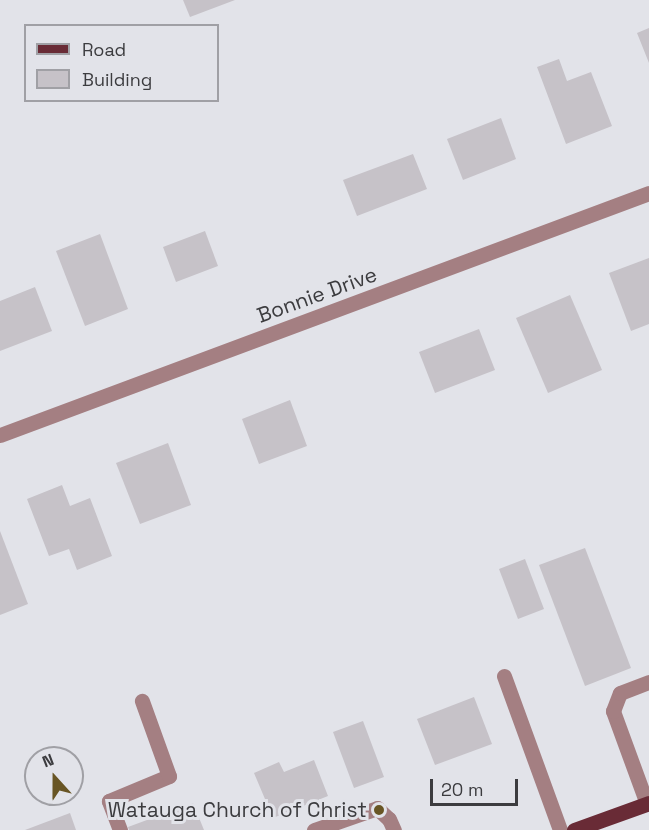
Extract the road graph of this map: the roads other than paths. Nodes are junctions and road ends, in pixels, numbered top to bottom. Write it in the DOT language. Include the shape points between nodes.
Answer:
graph roads {
  1 [pos="649,192"];
  2 [pos="0,435"];
  3 [pos="504,676"];
  4 [pos="649,682"];
  5 [pos="142,701"];
  6 [pos="648,803"];
  7 [pos="120,830"];
  8 [pos="314,830"];
  9 [pos="394,830"];
  10 [pos="560,830"];
  11 [pos="574,830"];
  1 -- 2 [label="street, Bonnie Drive"];
  3 -- 10 [label="street"];
  4 -- 6 [label="street" via="620,693 613,711"];
  5 -- 7 [label="street" via="170,776 109,801"];
  6 -- 11 [label="main road"];
  8 -- 9 [label="street" via="377,808"];
}
